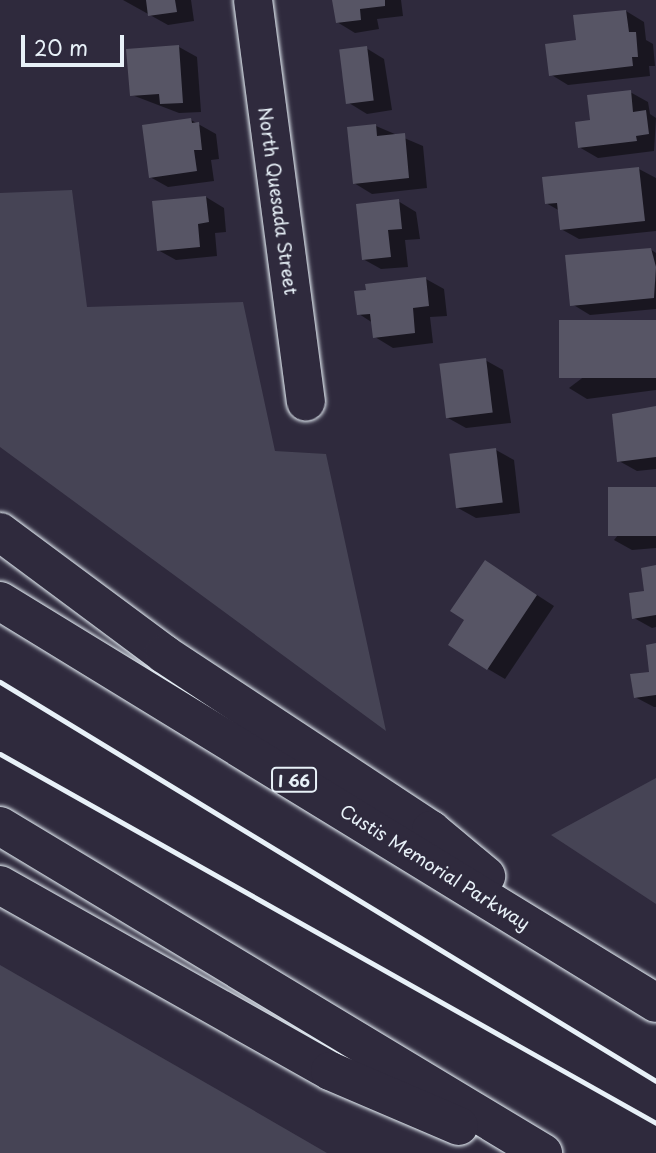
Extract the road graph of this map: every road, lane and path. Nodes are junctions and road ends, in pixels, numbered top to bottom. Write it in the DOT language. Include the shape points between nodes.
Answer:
graph roads {
  1 [pos="253,0"];
  2 [pos="306,402"];
  3 [pos="0,532"];
  4 [pos="0,601"];
  5 [pos="0,826"];
  6 [pos="0,885"];
  7 [pos="587,960"];
  8 [pos="656,1003"];
  9 [pos="524,1153"];
  10 [pos="542,1153"];
  1 -- 2 [label="main road, North Quesada Street"];
  3 -- 7 [label="main road" via="164,654 431,830"];
  4 -- 7 [label="main road, Custis Memorial Parkway / I 66"];
  5 -- 10 [label="main road"];
  6 -- 9 [label="main road" via="330,1071"];
  7 -- 8 [label="main road, Custis Memorial Parkway / I 66"];
}
